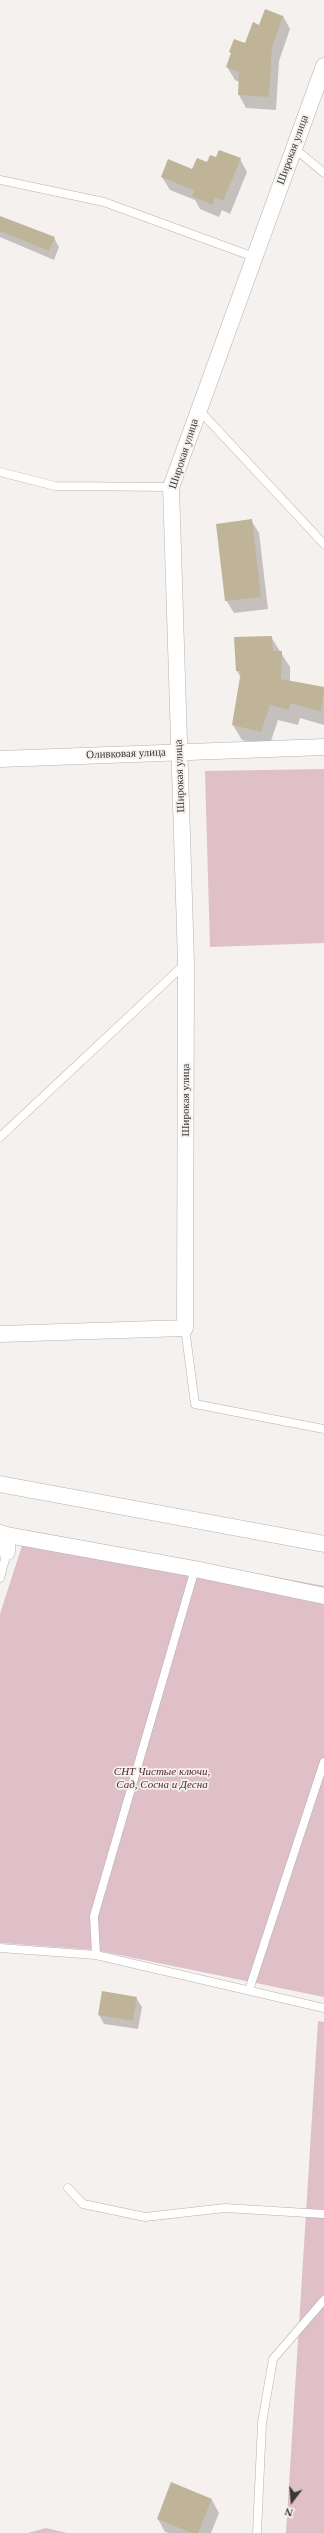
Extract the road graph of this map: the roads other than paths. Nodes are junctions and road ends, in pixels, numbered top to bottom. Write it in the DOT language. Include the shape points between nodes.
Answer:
graph roads {
  1 [pos="324,66"];
  2 [pos="294,148"];
  3 [pos="324,173"];
  4 [pos="0,180"];
  5 [pos="254,257"];
  6 [pos="199,410"];
  7 [pos="0,472"];
  8 [pos="171,487"];
  9 [pos="324,544"];
  10 [pos="324,747"];
  11 [pos="180,752"];
  12 [pos="0,759"];
  13 [pos="186,962"];
  14 [pos="0,1137"];
  15 [pos="185,1328"];
  16 [pos="0,1334"];
  17 [pos="324,1429"];
  18 [pos="0,1484"];
  19 [pos="3,1534"];
  20 [pos="324,1544"];
  21 [pos="7,1552"];
  22 [pos="195,1569"];
  23 [pos="0,1578"];
  24 [pos="324,1596"];
  25 [pos="324,1762"];
  26 [pos="0,1948"];
  27 [pos="96,1955"];
  28 [pos="248,1990"];
  29 [pos="324,2008"];
  30 [pos="68,2188"];
  31 [pos="324,2214"];
  32 [pos="324,2300"];
  33 [pos="257,2533"];
  1 -- 2 [label="street, Широкая улица"];
  2 -- 3 [label="lane"];
  2 -- 5 [label="street, Широкая улица"];
  4 -- 5 [label="lane" via="104,202"];
  5 -- 6 [label="street, Широкая улица"];
  6 -- 8 [label="street, Широкая улица"];
  6 -- 9 [label="lane"];
  7 -- 8 [label="lane" via="55,486"];
  8 -- 11 [label="street, Широкая улица"];
  10 -- 11 [label="street, Оливковая улица"];
  11 -- 12 [label="street, Оливковая улица"];
  11 -- 13 [label="street, Широкая улица"];
  13 -- 14 [label="lane"];
  13 -- 15 [label="street, Широкая улица"];
  15 -- 16 [label="street"];
  15 -- 17 [label="lane" via="195,1404"];
  18 -- 20 [label="street"];
  19 -- 21 [label="street"];
  19 -- 22 [label="street"];
  21 -- 23 [label="lane"];
  22 -- 24 [label="street"];
  22 -- 27 [label="lane" via="94,1916"];
  25 -- 28 [label="lane"];
  26 -- 27 [label="lane"];
  27 -- 28 [label="lane"];
  28 -- 29 [label="lane"];
  30 -- 31 [label="lane" via="83,2204 145,2217 225,2208"];
  32 -- 33 [label="lane" via="273,2359 262,2423"];
}
